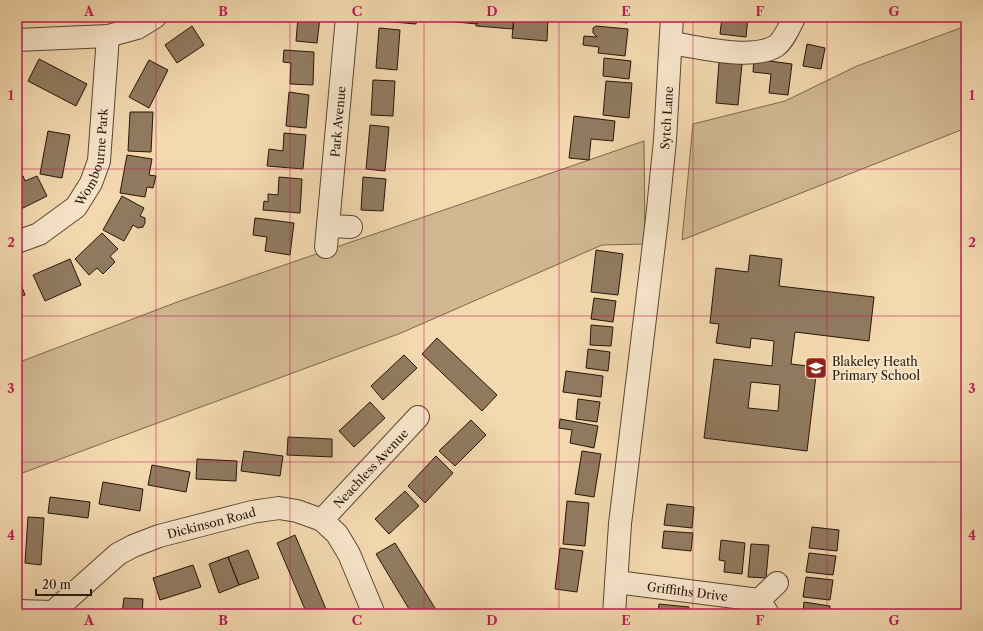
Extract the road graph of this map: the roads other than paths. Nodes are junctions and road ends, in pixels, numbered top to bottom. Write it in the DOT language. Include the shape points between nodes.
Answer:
graph roads {
  1 [pos="155,17"];
  2 [pos="347,17"];
  3 [pos="672,17"];
  4 [pos="793,20"];
  5 [pos="108,36"];
  6 [pos="17,40"];
  7 [pos="671,43"];
  8 [pos="351,227"];
  9 [pos="17,242"];
  10 [pos="418,416"];
  11 [pos="322,520"];
  12 [pos="616,582"];
  13 [pos="777,583"];
  14 [pos="764,607"];
  15 [pos="17,611"];
  16 [pos="53,613"];
  17 [pos="374,614"];
  18 [pos="614,614"];
  1 -- 5 [label="street" via="137,28"];
  2 -- 8 [label="street, Park Avenue" via="327,237"];
  3 -- 7 [label="street, Sytch Lane"];
  4 -- 7 [label="street" via="777,45 760,52 740,53"];
  5 -- 6 [label="street"];
  5 -- 9 [label="street, Wombourne Park" via="99,161 91,183 76,207 39,234"];
  7 -- 12 [label="street, Sytch Lane" via="657,219 620,524"];
  10 -- 11 [label="street, Neachless Avenue"];
  11 -- 16 [label="street, Dickinson Road" via="279,508 252,512 160,536 118,554"];
  11 -- 17 [label="street, Dickinson Road" via="337,534 349,554"];
  12 -- 14 [label="street, Griffiths Drive"];
  12 -- 18 [label="street, Sytch Lane"];
  13 -- 14 [label="street, Griffiths Drive"];
  15 -- 16 [label="street, Dickinson Road"];
}
